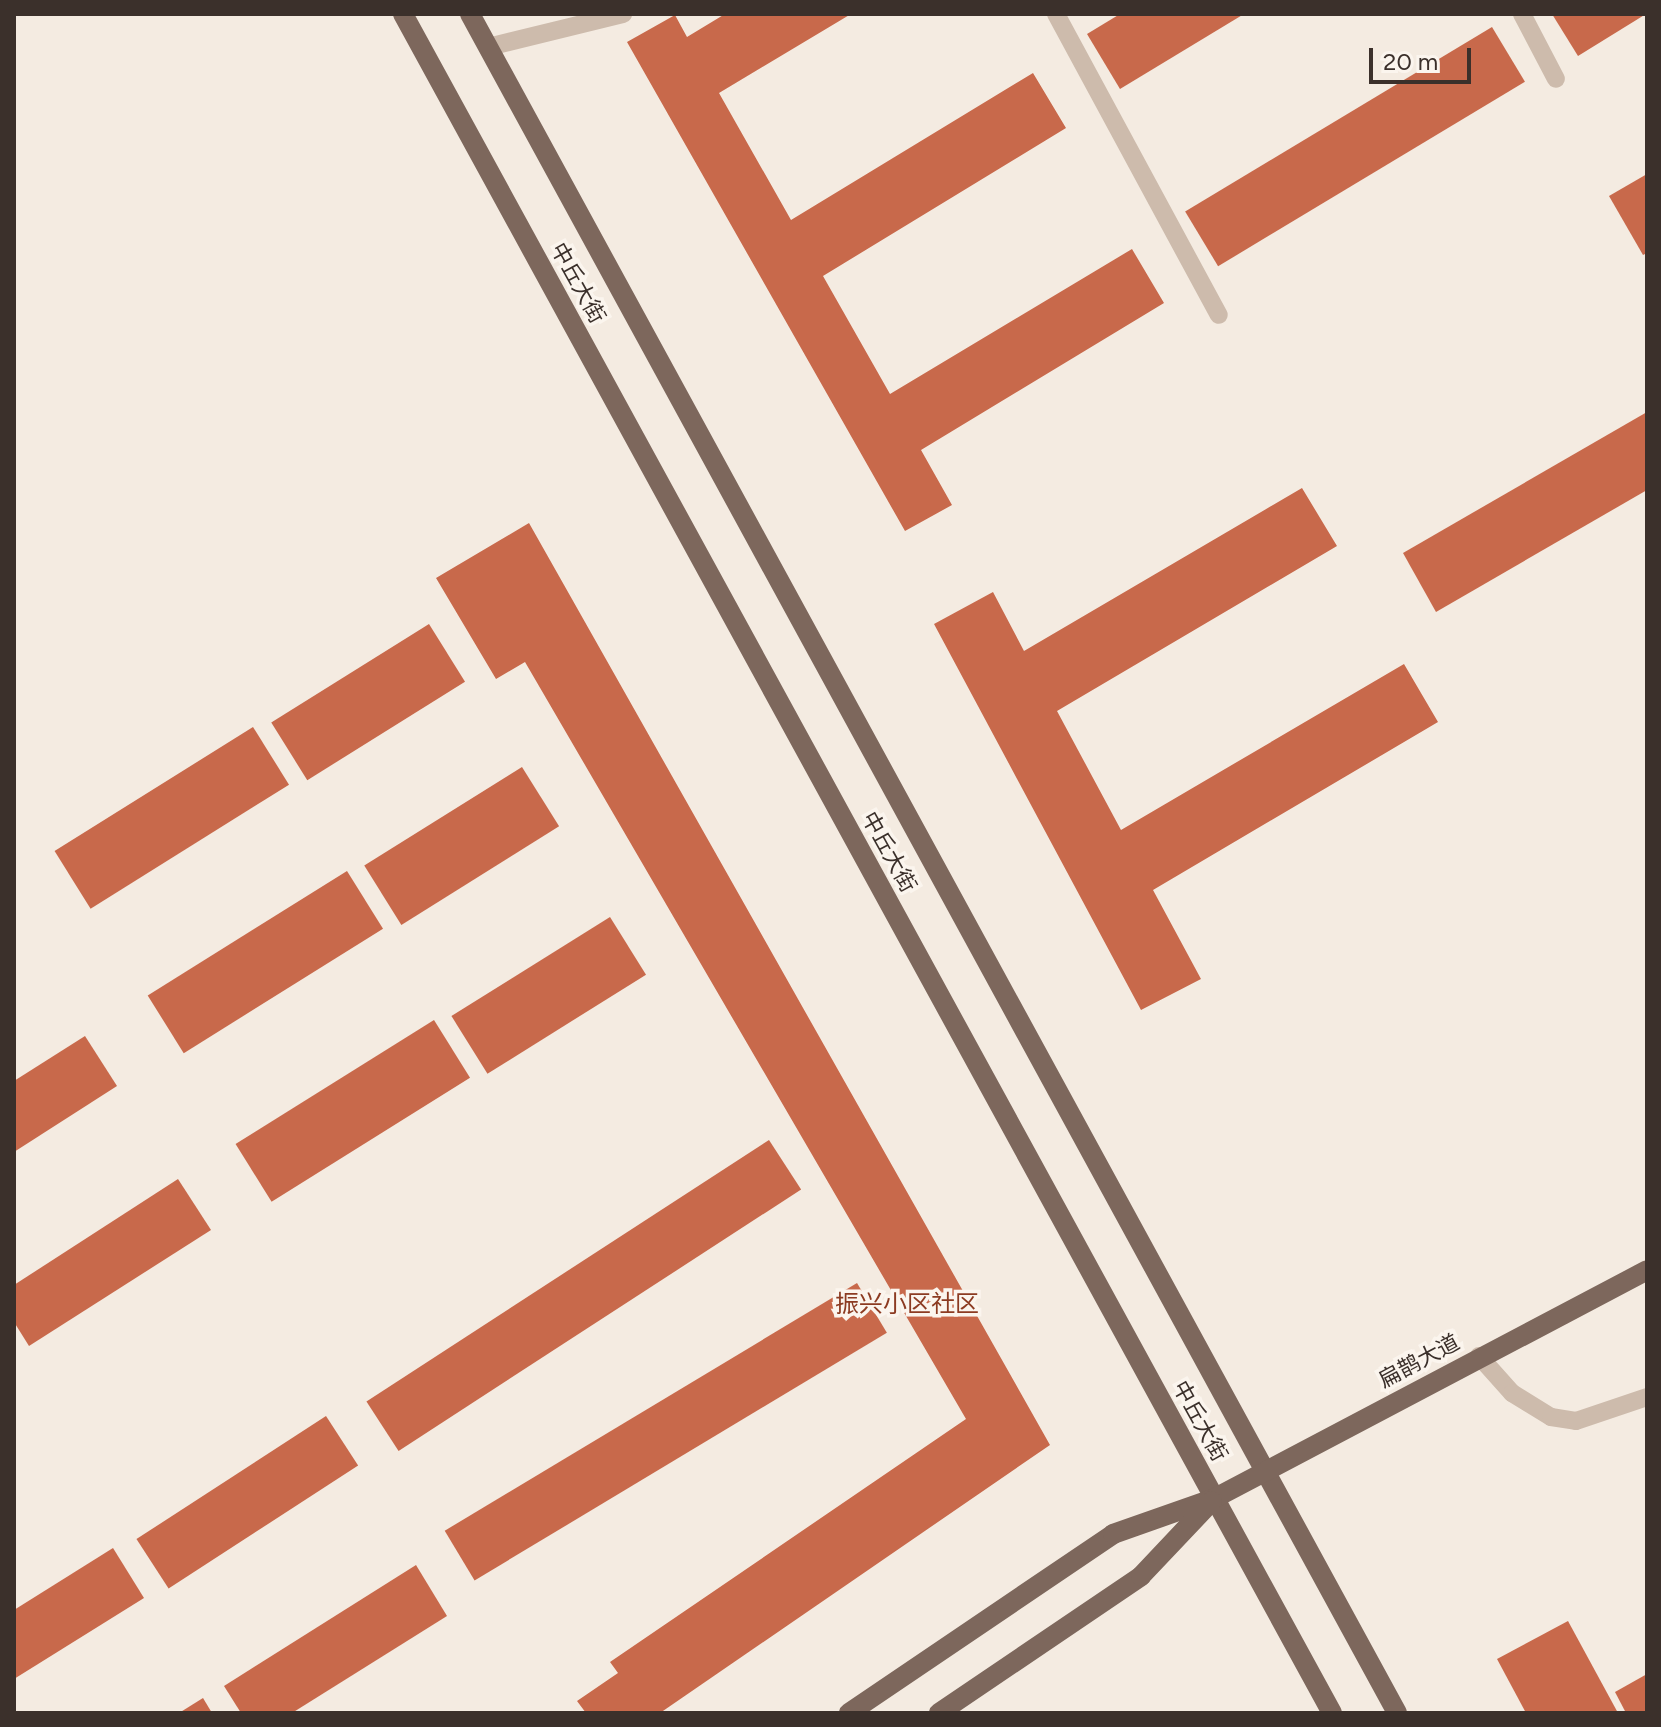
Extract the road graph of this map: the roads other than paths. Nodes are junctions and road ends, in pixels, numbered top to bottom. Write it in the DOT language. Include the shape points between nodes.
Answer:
graph roads {
  1 [pos="403,14"];
  2 [pos="470,14"];
  3 [pos="623,14"];
  4 [pos="1056,14"];
  5 [pos="1522,14"];
  6 [pos="488,47"];
  7 [pos="1556,79"];
  8 [pos="1219,315"];
  9 [pos="1647,1270"];
  10 [pos="1479,1356"];
  11 [pos="1647,1397"];
  12 [pos="1265,1471"];
  13 [pos="1215,1498"];
  14 [pos="849,1713"];
  15 [pos="939,1713"];
  16 [pos="1332,1713"];
  17 [pos="1397,1713"];
  1 -- 13 [label="main road, 中丘大街"];
  2 -- 6 [label="main road, 中丘大街"];
  3 -- 6 [label="lane"];
  4 -- 8 [label="lane"];
  5 -- 7 [label="lane"];
  6 -- 12 [label="main road, 中丘大街"];
  9 -- 10 [label="main road, 扁鹊大道"];
  10 -- 11 [label="lane" via="1512,1393 1551,1417 1576,1421"];
  10 -- 12 [label="main road, 扁鹊大道"];
  12 -- 13 [label="main road, 扁鹊大道"];
  12 -- 17 [label="main road, 中丘大街"];
  13 -- 14 [label="main road" via="1113,1534"];
  13 -- 15 [label="main road" via="1141,1576"];
  13 -- 16 [label="main road, 中丘大街"];
}
